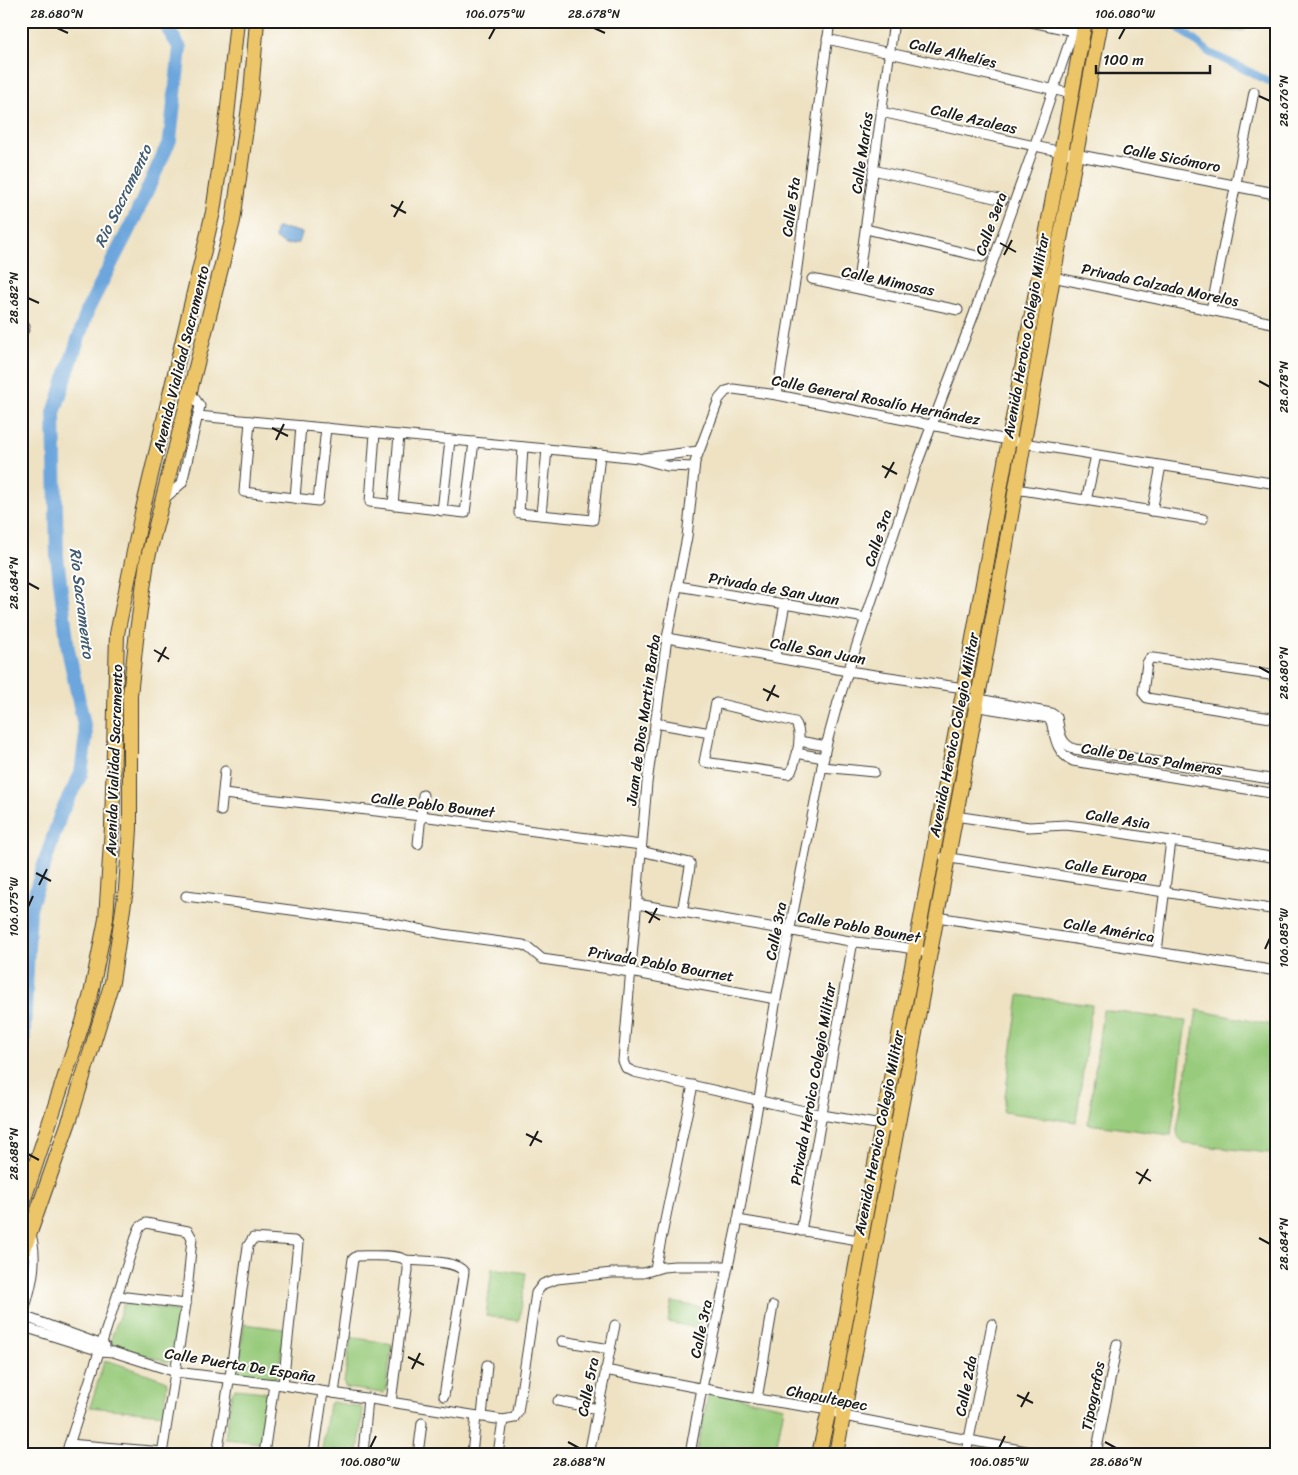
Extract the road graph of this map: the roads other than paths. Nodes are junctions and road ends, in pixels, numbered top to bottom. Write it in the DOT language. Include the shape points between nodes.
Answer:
graph roads {
  1 [pos="237,21"];
  2 [pos="257,21"];
  3 [pos="830,21"];
  4 [pos="894,21"];
  5 [pos="1027,21"];
  6 [pos="1101,21"];
  7 [pos="1080,28"];
  8 [pos="828,39"];
  9 [pos="889,53"];
  10 [pos="1053,90"];
  11 [pos="1254,92"];
  12 [pos="1073,94"];
  13 [pos="881,112"];
  14 [pos="1034,147"];
  15 [pos="1062,152"];
  16 [pos="1076,155"];
  17 [pos="873,170"];
  18 [pos="1236,186"];
  19 [pos="1277,194"];
  20 [pos="1003,200"];
  21 [pos="866,229"];
  22 [pos="982,257"];
  23 [pos="1038,274"];
  24 [pos="1053,277"];
  25 [pos="812,279"];
  26 [pos="857,288"];
  27 [pos="958,310"];
  28 [pos="1211,310"];
  29 [pos="1277,324"];
  30 [pos="733,389"];
  31 [pos="189,390"];
  32 [pos="777,395"];
  33 [pos="198,416"];
  34 [pos="250,421"];
  35 [pos="932,425"];
  36 [pos="301,426"];
  37 [pos="326,428"];
  38 [pos="375,433"];
  39 [pos="399,435"];
  40 [pos="1009,439"];
  41 [pos="450,440"];
  42 [pos="474,442"];
  43 [pos="1023,442"];
  44 [pos="522,447"];
  45 [pos="547,449"];
  46 [pos="698,451"];
  47 [pos="600,454"];
  48 [pos="1096,455"];
  49 [pos="638,458"];
  50 [pos="1161,466"];
  51 [pos="694,467"];
  52 [pos="1277,484"];
  53 [pos="1016,489"];
  54 [pos="295,498"];
  55 [pos="1086,501"];
  56 [pos="162,502"];
  57 [pos="393,505"];
  58 [pos="442,511"];
  59 [pos="1152,511"];
  60 [pos="541,515"];
  61 [pos="1203,519"];
  62 [pos="678,586"];
  63 [pos="785,604"];
  64 [pos="866,618"];
  65 [pos="667,638"];
  66 [pos="775,657"];
  67 [pos="848,671"];
  68 [pos="1277,676"];
  69 [pos="962,694"];
  70 [pos="976,703"];
  71 [pos="1277,719"];
  72 [pos="655,723"];
  73 [pos="710,733"];
  74 [pos="798,741"];
  75 [pos="826,746"];
  76 [pos="1062,747"];
  77 [pos="796,753"];
  78 [pos="823,762"];
  79 [pos="225,771"];
  80 [pos="1217,771"];
  81 [pos="874,772"];
  82 [pos="1277,780"];
  83 [pos="1215,784"];
  84 [pos="222,794"];
  85 [pos="1277,794"];
  86 [pos="423,796"];
  87 [pos="221,810"];
  88 [pos="421,816"];
  89 [pos="955,816"];
  90 [pos="1171,841"];
  91 [pos="418,844"];
  92 [pos="641,848"];
  93 [pos="932,853"];
  94 [pos="947,858"];
  95 [pos="1277,858"];
  96 [pos="1165,893"];
  97 [pos="186,896"];
  98 [pos="637,904"];
  99 [pos="1277,910"];
  100 [pos="682,912"];
  101 [pos="937,916"];
  102 [pos="790,929"];
  103 [pos="853,941"];
  104 [pos="915,948"];
  105 [pos="1157,951"];
  106 [pos="929,954"];
  107 [pos="1277,971"];
  108 [pos="630,972"];
  109 [pos="776,999"];
  110 [pos="693,1085"];
  111 [pos="758,1100"];
  112 [pos="822,1115"];
  113 [pos="882,1125"];
  114 [pos="896,1130"];
  115 [pos="21,1208"];
  116 [pos="738,1220"];
  117 [pos="30,1231"];
  118 [pos="801,1231"];
  119 [pos="860,1240"];
  120 [pos="874,1245"];
  121 [pos="21,1258"];
  122 [pos="406,1260"];
  123 [pos="728,1266"];
  124 [pos="655,1270"];
  125 [pos="118,1296"];
  126 [pos="186,1304"];
  127 [pos="774,1306"];
  128 [pos="22,1319"];
  129 [pos="992,1324"];
  130 [pos="614,1325"];
  131 [pos="21,1326"];
  132 [pos="64,1335"];
  133 [pos="562,1341"];
  134 [pos="1117,1344"];
  135 [pos="101,1347"];
  136 [pos="610,1349"];
  137 [pos="487,1365"];
  138 [pos="606,1370"];
  139 [pos="176,1372"];
  140 [pos="230,1378"];
  141 [pos="279,1385"];
  142 [pos="702,1388"];
  143 [pos="323,1392"];
  144 [pos="334,1393"];
  145 [pos="444,1396"];
  146 [pos="368,1398"];
  147 [pos="757,1399"];
  148 [pos="558,1401"];
  149 [pos="391,1402"];
  150 [pos="598,1409"];
  151 [pos="829,1410"];
  152 [pos="479,1416"];
  153 [pos="844,1416"];
  154 [pos="503,1420"];
  155 [pos="422,1423"];
  156 [pos="969,1440"];
  157 [pos="69,1444"];
  158 [pos="163,1453"];
  159 [pos="66,1454"];
  160 [pos="217,1454"];
  161 [pos="264,1454"];
  162 [pos="314,1454"];
  163 [pos="363,1454"];
  164 [pos="418,1454"];
  165 [pos="472,1454"];
  166 [pos="498,1454"];
  167 [pos="589,1454"];
  168 [pos="690,1454"];
  169 [pos="819,1454"];
  170 [pos="836,1454"];
  171 [pos="966,1454"];
  172 [pos="1042,1454"];
  173 [pos="1096,1454"];
  1 -- 115 [label="main road, Avenida Vialidad Sacramento" via="213,212 117,634 106,919 83,1022"];
  2 -- 31 [label="main road, Avenida Vialidad Sacramento" via="251,93 232,221"];
  3 -- 8 [label="street, Calle 5ta"];
  4 -- 9 [label="street, Calle Marías"];
  5 -- 7 [label="street"];
  6 -- 16 [label="main road, Avenida Heroico Colegio Militar"];
  7 -- 10 [label="street, Calle 3era"];
  7 -- 12 [label="main road, Avenida Heroico Colegio Militar"];
  8 -- 9 [label="street, Calle Alhelíes"];
  8 -- 32 [label="street, Calle 5ta"];
  9 -- 10 [label="street, Calle Alhelíes"];
  9 -- 13 [label="street, Calle Marías"];
  10 -- 12 [label="street, Calle Alhelíes"];
  10 -- 14 [label="street, Calle 3era"];
  11 -- 18 [label="street"];
  12 -- 15 [label="main road, Avenida Heroico Colegio Militar"];
  13 -- 14 [label="street, Calle Azaleas"];
  13 -- 17 [label="street, Calle Marías"];
  14 -- 15 [label="street, Calle Azaleas"];
  14 -- 35 [label="street, Calle 3era"];
  15 -- 16 [label="street, Calle Sicómoro"];
  15 -- 23 [label="main road, Avenida Heroico Colegio Militar"];
  16 -- 18 [label="street, Calle Sicómoro"];
  16 -- 24 [label="main road, Avenida Heroico Colegio Militar"];
  17 -- 20 [label="street"];
  17 -- 21 [label="street, Calle Marías"];
  18 -- 19 [label="street, Calle Sicómoro"];
  18 -- 28 [label="street"];
  21 -- 22 [label="street"];
  21 -- 26 [label="street, Calle Marías"];
  23 -- 24 [label="street, Privada Calzada Morelos"];
  23 -- 40 [label="main road, Avenida Heroico Colegio Militar"];
  24 -- 28 [label="street, Privada Calzada Morelos"];
  24 -- 43 [label="main road, Avenida Heroico Colegio Militar"];
  25 -- 26 [label="street, Calle Mimosas"];
  26 -- 27 [label="street, Calle Mimosas"];
  28 -- 29 [label="street, Privada Calzada Morelos"];
  30 -- 32 [label="street, Calle General Rosalío Hernández"];
  30 -- 46 [label="street, Juan de Dios Martin Barba" via="719,399"];
  31 -- 33 [label="street" via="200,406"];
  31 -- 56 [label="main road, Avenida Vialidad Sacramento"];
  32 -- 35 [label="street, Calle General Rosalío Hernández"];
  33 -- 34 [label="street"];
  33 -- 56 [label="street" via="182,483"];
  34 -- 36 [label="street"];
  34 -- 54 [label="street" via="244,492"];
  35 -- 40 [label="street, Calle General Rosalío Hernández"];
  35 -- 64 [label="street, Calle 3ra"];
  36 -- 37 [label="street"];
  36 -- 54 [label="street"];
  37 -- 38 [label="street"];
  37 -- 54 [label="street" via="318,501"];
  38 -- 39 [label="street"];
  38 -- 57 [label="street" via="370,502"];
  39 -- 41 [label="street"];
  39 -- 57 [label="street"];
  40 -- 43 [label="street, Calle General Rosalío Hernández"];
  40 -- 69 [label="main road, Avenida Heroico Colegio Militar"];
  41 -- 42 [label="street"];
  41 -- 58 [label="street"];
  42 -- 44 [label="street"];
  42 -- 58 [label="street" via="465,513"];
  43 -- 48 [label="street, Calle General Rosalío Hernández"];
  43 -- 53 [label="main road, Avenida Heroico Colegio Militar"];
  44 -- 45 [label="street"];
  44 -- 60 [label="street" via="519,513"];
  45 -- 47 [label="street"];
  45 -- 60 [label="street"];
  46 -- 49 [label="street"];
  46 -- 51 [label="street, Juan de Dios Martin Barba"];
  47 -- 49 [label="street"];
  47 -- 60 [label="street" via="593,520"];
  48 -- 50 [label="street, Calle General Rosalío Hernández"];
  48 -- 55 [label="street"];
  49 -- 51 [label="street" via="667,466"];
  50 -- 52 [label="street, Calle General Rosalío Hernández"];
  50 -- 59 [label="street"];
  51 -- 62 [label="street, Juan de Dios Martin Barba" via="688,537"];
  53 -- 55 [label="street"];
  53 -- 70 [label="main road, Avenida Heroico Colegio Militar"];
  55 -- 59 [label="street"];
  56 -- 117 [label="main road, Avenida Vialidad Sacramento" via="148,561 130,695 126,889 112,982 71,1116"];
  57 -- 58 [label="street"];
  59 -- 61 [label="street"];
  62 -- 63 [label="street, Privada de San Juan"];
  62 -- 65 [label="street, Juan de Dios Martin Barba"];
  63 -- 64 [label="street, Privada de San Juan"];
  63 -- 66 [label="street"];
  64 -- 67 [label="street, Calle 3ra"];
  65 -- 66 [label="street, Calle San Juan"];
  65 -- 72 [label="street, Juan de Dios Martin Barba"];
  66 -- 67 [label="street, Calle San Juan"];
  67 -- 69 [label="street, Calle San Juan"];
  67 -- 75 [label="street, Calle 3ra"];
  68 -- 71 [label="street" via="1150,658 1144,693 1151,698"];
  69 -- 70 [label="street, Calle De Las Palmeras"];
  69 -- 93 [label="main road, Avenida Heroico Colegio Militar"];
  70 -- 76 [label="street, Calle De Las Palmeras" via="1048,718 1056,745"];
  70 -- 89 [label="main road, Avenida Heroico Colegio Militar"];
  72 -- 73 [label="street"];
  72 -- 92 [label="street, Juan de Dios Martin Barba"];
  73 -- 74 [label="street" via="716,703 793,721 798,728"];
  73 -- 77 [label="street" via="704,762 788,774"];
  74 -- 75 [label="street"];
  74 -- 77 [label="street"];
  75 -- 78 [label="street, Calle 3ra"];
  76 -- 80 [label="street, Calle De Las Palmeras"];
  76 -- 83 [label="street, Calle De Las Palmeras" via="1064,755 1074,761"];
  77 -- 78 [label="street"];
  78 -- 81 [label="street"];
  78 -- 102 [label="street, Calle 3ra"];
  79 -- 84 [label="street"];
  80 -- 82 [label="street, Calle De Las Palmeras"];
  80 -- 83 [label="street"];
  83 -- 85 [label="street, Calle De Las Palmeras"];
  84 -- 87 [label="street"];
  84 -- 88 [label="street, Calle Pablo Bounet"];
  86 -- 88 [label="street"];
  88 -- 91 [label="street"];
  88 -- 92 [label="street, Calle Pablo Bounet"];
  89 -- 90 [label="street, Calle Asia" via="1030,827 1084,827"];
  89 -- 94 [label="main road, Avenida Heroico Colegio Militar"];
  90 -- 95 [label="street, Calle Asia"];
  90 -- 96 [label="street"];
  92 -- 98 [label="street, Juan de Dios Martin Barba"];
  92 -- 100 [label="street, Calle Pablo Bounet" via="690,863"];
  93 -- 94 [label="street, Calle Europa"];
  93 -- 104 [label="main road, Avenida Heroico Colegio Militar"];
  94 -- 96 [label="street, Calle Europa"];
  94 -- 101 [label="main road, Avenida Heroico Colegio Militar"];
  96 -- 99 [label="street, Calle Europa"];
  96 -- 105 [label="street"];
  97 -- 108 [label="street, Privada Pablo Bournet" via="523,945 542,959"];
  98 -- 100 [label="street, Calle Pablo Bounet"];
  98 -- 108 [label="street, Juan de Dios Martin Barba"];
  100 -- 102 [label="street, Calle Pablo Bounet"];
  101 -- 105 [label="street, Calle América"];
  101 -- 106 [label="main road, Avenida Heroico Colegio Militar"];
  102 -- 103 [label="street, Calle Pablo Bounet"];
  102 -- 109 [label="street, Calle 3ra"];
  103 -- 104 [label="street, Calle Pablo Bounet"];
  103 -- 112 [label="street, Privada Heroico Colegio Militar"];
  104 -- 106 [label="street, Calle Pablo Bounet"];
  104 -- 113 [label="main road, Avenida Heroico Colegio Militar"];
  105 -- 107 [label="street, Calle América"];
  106 -- 114 [label="main road, Avenida Heroico Colegio Militar"];
  108 -- 109 [label="street, Privada Pablo Bournet"];
  108 -- 110 [label="street, Juan de Dios Martin Barba" via="623,1061 626,1068"];
  109 -- 111 [label="street, Calle 3ra"];
  110 -- 111 [label="street"];
  110 -- 124 [label="street"];
  111 -- 112 [label="street"];
  111 -- 116 [label="street, Calle 3ra"];
  112 -- 113 [label="street"];
  112 -- 118 [label="street, Privada Heroico Colegio Militar"];
  113 -- 114 [label="street"];
  113 -- 119 [label="main road, Avenida Heroico Colegio Militar"];
  114 -- 120 [label="main road, Avenida Heroico Colegio Militar"];
  116 -- 118 [label="street"];
  116 -- 123 [label="street, Calle 3ra"];
  117 -- 121 [label="main road, Avenida Vialidad Sacramento"];
  117 -- 128 [label="street" via="35,1255"];
  118 -- 119 [label="street"];
  119 -- 120 [label="street"];
  119 -- 151 [label="main road, Avenida Heroico Colegio Militar"];
  120 -- 153 [label="main road, Avenida Heroico Colegio Militar"];
  122 -- 144 [label="street" via="360,1256 353,1259"];
  122 -- 145 [label="street" via="449,1264 464,1272"];
  122 -- 149 [label="street" via="408,1270"];
  123 -- 124 [label="street" via="688,1265"];
  123 -- 142 [label="street, Calle 3ra"];
  124 -- 154 [label="street" via="557,1279 539,1288 518,1412 514,1418"];
  125 -- 126 [label="street"];
  125 -- 126 [label="street" via="140,1227 146,1223 188,1231 192,1236"];
  125 -- 135 [label="street"];
  126 -- 139 [label="street"];
  127 -- 147 [label="street"];
  128 -- 132 [label="street, Calle Puerta De España"];
  129 -- 156 [label="street, Calle 2da"];
  130 -- 136 [label="street, Calle 5ra"];
  131 -- 132 [label="street, Calle Puerta De España"];
  132 -- 135 [label="street, Calle Puerta De España"];
  133 -- 136 [label="street"];
  134 -- 173 [label="street, Tipografos"];
  135 -- 139 [label="street, Calle Puerta De España"];
  135 -- 157 [label="street"];
  136 -- 138 [label="street, Calle 5ra"];
  137 -- 152 [label="street"];
  138 -- 142 [label="street, Chapultepec"];
  138 -- 150 [label="street, Calle 5ra"];
  139 -- 140 [label="street, Calle Puerta De España"];
  139 -- 158 [label="street"];
  140 -- 141 [label="street, Calle Puerta De España"];
  140 -- 141 [label="street" via="249,1242 253,1238 294,1241 298,1244 298,1252"];
  140 -- 160 [label="street"];
  141 -- 143 [label="street, Calle Puerta De España"];
  141 -- 161 [label="street"];
  142 -- 147 [label="street, Chapultepec"];
  142 -- 168 [label="street, Calle 3ra"];
  143 -- 144 [label="street, Calle Puerta De España"];
  143 -- 162 [label="street"];
  144 -- 146 [label="street, Calle Puerta De España"];
  146 -- 149 [label="street, Calle Puerta De España"];
  146 -- 163 [label="street"];
  147 -- 151 [label="street, Chapultepec"];
  148 -- 150 [label="street"];
  149 -- 152 [label="street, Calle Puerta De España"];
  150 -- 167 [label="street, Calle 5ra"];
  151 -- 153 [label="street, Chapultepec"];
  151 -- 169 [label="main road, Avenida Heroico Colegio Militar"];
  152 -- 154 [label="street, Calle Puerta De España"];
  152 -- 165 [label="street"];
  153 -- 156 [label="street, Chapultepec"];
  153 -- 170 [label="main road, Avenida Heroico Colegio Militar"];
  154 -- 166 [label="street"];
  155 -- 164 [label="street"];
  156 -- 171 [label="street, Calle 2da"];
  156 -- 172 [label="street, Chapultepec"];
  157 -- 158 [label="street"];
  157 -- 159 [label="street"];
}
